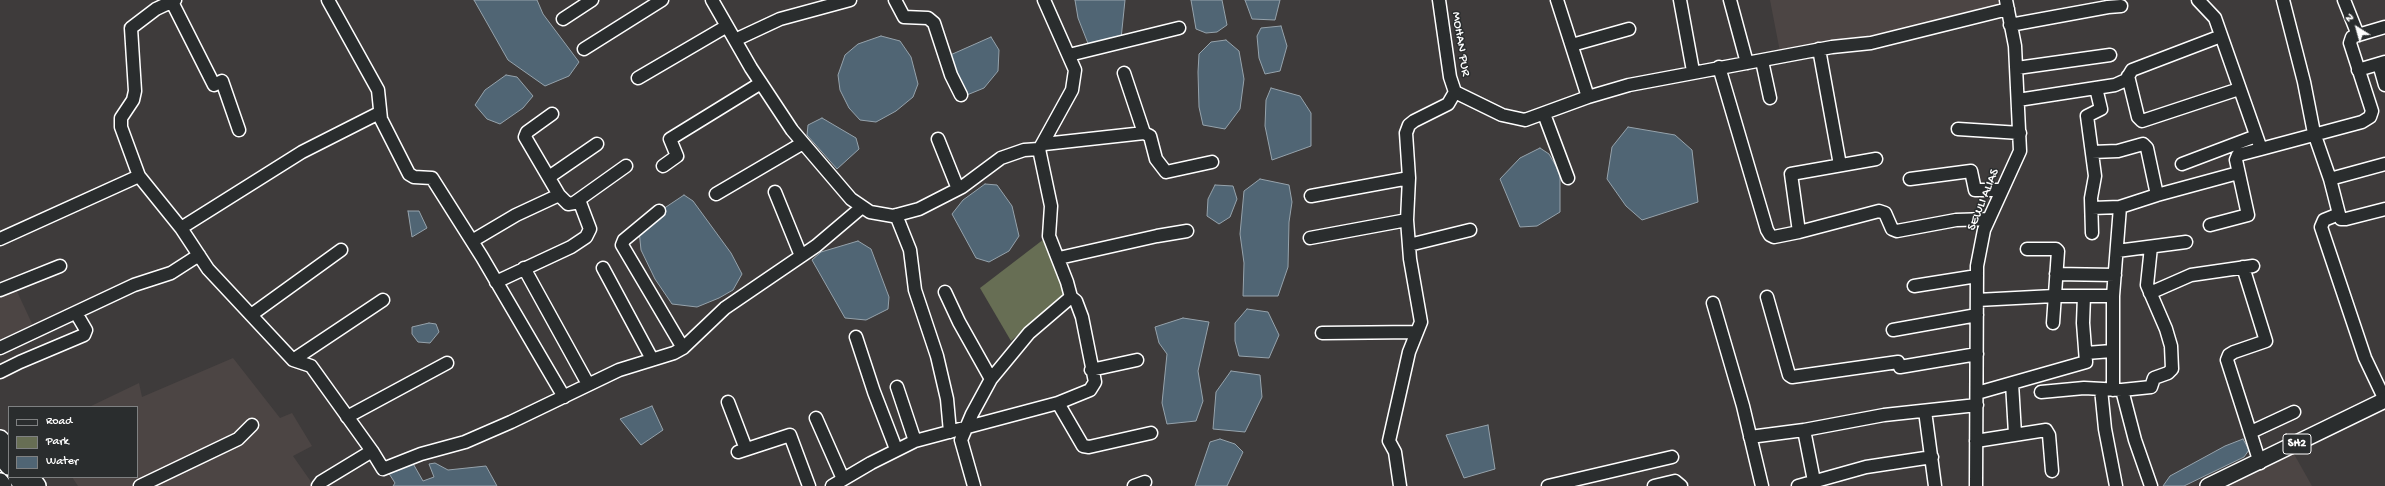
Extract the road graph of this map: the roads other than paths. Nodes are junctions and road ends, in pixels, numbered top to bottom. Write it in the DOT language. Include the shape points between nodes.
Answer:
graph roads {
  1 [pos="328,0"];
  2 [pos="592,0"];
  3 [pos="662,0"];
  4 [pos="712,0"];
  5 [pos="850,0"];
  6 [pos="895,0"];
  7 [pos="1044,0"];
  8 [pos="1439,0"];
  9 [pos="1557,0"];
  10 [pos="1680,0"];
  11 [pos="1730,0"];
  12 [pos="2198,0"];
  13 [pos="2283,0"];
  14 [pos="2344,0"];
  15 [pos="174,1"];
  16 [pos="2007,5"];
  17 [pos="2121,6"];
  18 [pos="563,19"];
  19 [pos="2010,25"];
  20 [pos="727,26"];
  21 [pos="2385,27"];
  22 [pos="1179,28"];
  23 [pos="1629,29"];
  24 [pos="2358,35"];
  25 [pos="2221,36"];
  26 [pos="735,40"];
  27 [pos="1572,45"];
  28 [pos="584,49"];
  29 [pos="1819,49"];
  30 [pos="1069,55"];
  31 [pos="2110,55"];
  32 [pos="1762,61"];
  33 [pos="1747,63"];
  34 [pos="2382,63"];
  35 [pos="1719,67"];
  36 [pos="2017,68"];
  37 [pos="2358,70"];
  38 [pos="1693,72"];
  39 [pos="1124,73"];
  40 [pos="2128,76"];
  41 [pos="638,78"];
  42 [pos="761,83"];
  43 [pos="2385,85"];
  44 [pos="2096,88"];
  45 [pos="2239,89"];
  46 [pos="1455,92"];
  47 [pos="961,95"];
  48 [pos="1588,97"];
  49 [pos="1770,98"];
  50 [pos="2018,100"];
  51 [pos="380,113"];
  52 [pos="552,114"];
  53 [pos="1544,114"];
  54 [pos="1958,129"];
  55 [pos="239,130"];
  56 [pos="1144,133"];
  57 [pos="2020,133"];
  58 [pos="2314,133"];
  59 [pos="2256,136"];
  60 [pos="938,139"];
  61 [pos="803,143"];
  62 [pos="597,144"];
  63 [pos="1041,146"];
  64 [pos="2261,149"];
  65 [pos="2092,152"];
  66 [pos="1876,159"];
  67 [pos="1212,162"];
  68 [pos="2182,164"];
  69 [pos="2385,164"];
  70 [pos="1840,165"];
  71 [pos="626,166"];
  72 [pos="663,166"];
  73 [pos="2238,172"];
  74 [pos="139,176"];
  75 [pos="549,177"];
  76 [pos="1409,178"];
  77 [pos="1568,178"];
  78 [pos="1910,179"];
  79 [pos="2330,179"];
  80 [pos="958,189"];
  81 [pos="2002,190"];
  82 [pos="775,192"];
  83 [pos="716,194"];
  84 [pos="559,195"];
  85 [pos="2157,195"];
  86 [pos="1311,196"];
  87 [pos="579,200"];
  88 [pos="862,207"];
  89 [pos="2120,207"];
  90 [pos="2092,208"];
  91 [pos="2385,209"];
  92 [pos="659,210"];
  93 [pos="2339,214"];
  94 [pos="896,216"];
  95 [pos="1989,219"];
  96 [pos="1407,220"];
  97 [pos="2210,225"];
  98 [pos="181,228"];
  99 [pos="1470,230"];
  100 [pos="1186,231"];
  101 [pos="1798,232"];
  102 [pos="2092,232"];
  103 [pos="1310,238"];
  104 [pos="0,239"];
  105 [pos="472,241"];
  106 [pos="2186,242"];
  107 [pos="1409,245"];
  108 [pos="2151,247"];
  109 [pos="2027,249"];
  110 [pos="341,250"];
  111 [pos="2117,252"];
  112 [pos="199,255"];
  113 [pos="801,256"];
  114 [pos="1058,258"];
  115 [pos="60,266"];
  116 [pos="524,268"];
  117 [pos="603,268"];
  118 [pos="2056,274"];
  119 [pos="2115,275"];
  120 [pos="1977,276"];
  121 [pos="496,282"];
  122 [pos="1914,286"];
  123 [pos="0,290"];
  124 [pos="945,292"];
  125 [pos="2150,293"];
  126 [pos="2054,296"];
  127 [pos="2084,296"];
  128 [pos="2113,296"];
  129 [pos="1071,297"];
  130 [pos="1767,297"];
  131 [pos="383,300"];
  132 [pos="1977,300"];
  133 [pos="1712,303"];
  134 [pos="76,313"];
  135 [pos="251,315"];
  136 [pos="1977,315"];
  137 [pos="2053,323"];
  138 [pos="1893,330"];
  139 [pos="1417,332"];
  140 [pos="1322,333"];
  141 [pos="856,337"];
  142 [pos="0,348"];
  143 [pos="683,348"];
  144 [pos="2112,351"];
  145 [pos="2086,353"];
  146 [pos="1977,354"];
  147 [pos="652,359"];
  148 [pos="293,360"];
  149 [pos="1137,360"];
  150 [pos="447,363"];
  151 [pos="1091,370"];
  152 [pos="0,372"];
  153 [pos="991,379"];
  154 [pos="2012,383"];
  155 [pos="588,384"];
  156 [pos="897,388"];
  157 [pos="2112,390"];
  158 [pos="2041,392"];
  159 [pos="1977,393"];
  160 [pos="564,397"];
  161 [pos="2385,400"];
  162 [pos="728,402"];
  163 [pos="1058,403"];
  164 [pos="1977,406"];
  165 [pos="1925,411"];
  166 [pos="2294,412"];
  167 [pos="347,417"];
  168 [pos="816,418"];
  169 [pos="252,425"];
  170 [pos="966,429"];
  171 [pos="1804,430"];
  172 [pos="950,432"];
  173 [pos="2251,432"];
  174 [pos="1151,433"];
  175 [pos="2015,434"];
  176 [pos="1750,437"];
  177 [pos="0,439"];
  178 [pos="915,441"];
  179 [pos="1976,441"];
  180 [pos="8,449"];
  181 [pos="896,449"];
  182 [pos="372,451"];
  183 [pos="0,455"];
  184 [pos="1672,456"];
  185 [pos="1932,456"];
  186 [pos="2260,462"];
  187 [pos="8,465"];
  188 [pos="2052,471"];
  189 [pos="31,478"];
  190 [pos="843,479"];
  191 [pos="0,482"];
  192 [pos="1145,482"];
  193 [pos="1572,483"];
  194 [pos="1815,484"];
  195 [pos="3,486"];
  196 [pos="37,486"];
  197 [pos="140,486"];
  198 [pos="318,486"];
  199 [pos="808,486"];
  200 [pos="832,486"];
  201 [pos="974,486"];
  202 [pos="1134,486"];
  203 [pos="1400,486"];
  204 [pos="1548,486"];
  205 [pos="1654,486"];
  206 [pos="1681,486"];
  207 [pos="1762,486"];
  208 [pos="1798,486"];
  209 [pos="1935,486"];
  210 [pos="1976,486"];
  211 [pos="2116,486"];
  212 [pos="2151,486"];
  213 [pos="2208,486"];
  1 -- 51 [label="street" via="378,90"];
  2 -- 18 [label="street"];
  3 -- 28 [label="street"];
  4 -- 20 [label="street"];
  5 -- 26 [label="street" via="780,19"];
  6 -- 47 [label="street" via="904,17 928,18 934,22 951,75"];
  7 -- 30 [label="street"];
  8 -- 46 [label="street, MOHAN PUR" via="1450,77"];
  9 -- 27 [label="street"];
  10 -- 38 [label="street"];
  11 -- 33 [label="street"];
  12 -- 25 [label="street" via="2215,18"];
  13 -- 58 [label="street"];
  14 -- 24 [label="street"];
  15 -- 55 [label="street" via="214,85 222,81"];
  15 -- 74 [label="street" via="136,22 130,32 135,91 133,100 121,118 121,127"];
  16 -- 19 [label="street, SEWLI ALIAS"];
  16 -- 29 [label="street" via="1871,43"];
  17 -- 19 [label="street"];
  19 -- 36 [label="street, SEWLI ALIAS" via="2016,46"];
  20 -- 26 [label="street"];
  20 -- 41 [label="street"];
  21 -- 24 [label="street"];
  22 -- 30 [label="street"];
  23 -- 27 [label="street"];
  24 -- 37 [label="street" via="2352,37 2350,43"];
  25 -- 40 [label="street" via="2132,70"];
  25 -- 45 [label="street"];
  26 -- 42 [label="street"];
  27 -- 48 [label="street"];
  29 -- 32 [label="street"];
  29 -- 70 [label="street"];
  30 -- 63 [label="street" via="1075,70 1072,90"];
  31 -- 36 [label="street"];
  32 -- 33 [label="street"];
  32 -- 49 [label="street"];
  33 -- 35 [label="street"];
  34 -- 37 [label="street"];
  34 -- 43 [label="street"];
  35 -- 38 [label="street"];
  35 -- 101 [label="street" via="1767,230 1774,237"];
  36 -- 50 [label="street, SEWLI ALIAS"];
  37 -- 58 [label="street" via="2372,111 2370,117 2362,122"];
  38 -- 48 [label="street"];
  39 -- 56 [label="street"];
  40 -- 44 [label="street" via="2120,83"];
  40 -- 45 [label="street" via="2138,117 2142,121"];
  42 -- 61 [label="street"];
  42 -- 72 [label="street" via="670,139 677,156"];
  44 -- 50 [label="street"];
  44 -- 65 [label="street" via="2101,109 2088,116"];
  45 -- 59 [label="street"];
  46 -- 53 [label="street" via="1502,115 1525,120"];
  46 -- 76 [label="street" via="1448,104 1414,120 1409,125 1406,138"];
  48 -- 53 [label="street"];
  50 -- 57 [label="street, SEWLI ALIAS"];
  51 -- 98 [label="street" via="302,152"];
  51 -- 105 [label="street" via="409,174 414,177 432,178"];
  52 -- 75 [label="street" via="524,134"];
  53 -- 77 [label="street"];
  54 -- 57 [label="street"];
  56 -- 63 [label="street"];
  56 -- 67 [label="street" via="1150,136 1156,159 1166,172"];
  57 -- 81 [label="street, SEWLI ALIAS" via="2020,151"];
  58 -- 64 [label="street"];
  58 -- 79 [label="street"];
  59 -- 64 [label="street"];
  59 -- 68 [label="street"];
  60 -- 80 [label="street"];
  61 -- 83 [label="street"];
  61 -- 88 [label="street" via="851,199"];
  62 -- 75 [label="street"];
  63 -- 80 [label="street" via="1001,158"];
  63 -- 114 [label="street" via="1051,206 1049,236"];
  64 -- 73 [label="street" via="2236,156"];
  65 -- 85 [label="street" via="2118,152 2143,144 2147,148"];
  65 -- 90 [label="street" via="2095,176"];
  66 -- 70 [label="street"];
  69 -- 79 [label="street"];
  70 -- 101 [label="street" via="1789,176"];
  71 -- 87 [label="street"];
  73 -- 85 [label="street"];
  73 -- 97 [label="street" via="2248,215"];
  74 -- 98 [label="street"];
  74 -- 104 [label="street"];
  75 -- 84 [label="street"];
  76 -- 86 [label="street"];
  76 -- 96 [label="street"];
  78 -- 81 [label="street" via="1971,171 1975,190"];
  79 -- 93 [label="street"];
  80 -- 94 [label="street" via="919,209"];
  81 -- 95 [label="street, SEWLI ALIAS"];
  82 -- 113 [label="street"];
  84 -- 87 [label="street" via="570,205"];
  84 -- 105 [label="street" via="516,215"];
  85 -- 89 [label="street"];
  87 -- 116 [label="street" via="590,228 586,237 571,248"];
  88 -- 94 [label="street" via="870,212"];
  88 -- 113 [label="street"];
  89 -- 90 [label="street"];
  89 -- 111 [label="street"];
  90 -- 102 [label="street"];
  91 -- 93 [label="street" via="2346,219 2341,219"];
  92 -- 143 [label="street" via="624,240 622,245"];
  93 -- 161 [label="street" via="2324,220 2321,227 2365,358"];
  94 -- 172 [label="street" via="910,250 915,290 937,356 947,399"];
  95 -- 101 [label="street" via="1956,220 1897,231 1892,229 1885,212 1879,211"];
  95 -- 120 [label="street, SEWLI ALIAS" via="1984,230"];
  96 -- 103 [label="street"];
  96 -- 107 [label="street"];
  98 -- 112 [label="street"];
  99 -- 107 [label="street"];
  100 -- 114 [label="street"];
  105 -- 121 [label="street"];
  106 -- 108 [label="street"];
  107 -- 139 [label="street" via="1421,322"];
  108 -- 111 [label="street"];
  108 -- 125 [label="street" via="2147,280"];
  109 -- 118 [label="street" via="2057,250"];
  110 -- 135 [label="street"];
  111 -- 119 [label="street"];
  112 -- 134 [label="street" via="171,273 134,285"];
  112 -- 135 [label="street"];
  113 -- 143 [label="street" via="725,308"];
  114 -- 129 [label="street"];
  115 -- 123 [label="street"];
  116 -- 121 [label="street"];
  116 -- 155 [label="street"];
  117 -- 147 [label="street"];
  118 -- 119 [label="street"];
  118 -- 126 [label="street"];
  119 -- 128 [label="street"];
  120 -- 122 [label="street"];
  120 -- 132 [label="street, SEWLI ALIAS"];
  121 -- 160 [label="street"];
  124 -- 153 [label="street"];
  125 -- 157 [label="street" via="2166,329 2172,370 2168,374 2154,378 2151,387"];
  125 -- 173 [label="street" via="2191,275 2248,267 2266,342 2234,352 2227,360"];
  126 -- 127 [label="street"];
  126 -- 132 [label="street"];
  126 -- 137 [label="street"];
  127 -- 128 [label="street"];
  127 -- 145 [label="street"];
  128 -- 144 [label="street"];
  129 -- 151 [label="street" via="1076,300 1082,317"];
  129 -- 153 [label="street" via="1029,333"];
  130 -- 146 [label="street" via="1789,375 1792,377 1898,362 1900,367"];
  131 -- 148 [label="street"];
  132 -- 136 [label="street, SEWLI ALIAS"];
  133 -- 176 [label="street"];
  134 -- 142 [label="street"];
  134 -- 152 [label="street" via="86,330 84,335"];
  135 -- 148 [label="street"];
  136 -- 138 [label="street"];
  136 -- 146 [label="street, SEWLI ALIAS"];
  139 -- 140 [label="street"];
  139 -- 203 [label="street" via="1409,352 1389,441 1395,452"];
  141 -- 181 [label="street"];
  143 -- 147 [label="street"];
  144 -- 145 [label="street"];
  144 -- 157 [label="street"];
  145 -- 154 [label="street" via="2087,360 2083,365"];
  146 -- 159 [label="street, SEWLI ALIAS"];
  147 -- 155 [label="street"];
  148 -- 167 [label="street" via="311,366"];
  149 -- 151 [label="street"];
  150 -- 167 [label="street"];
  151 -- 163 [label="street" via="1094,387"];
  153 -- 170 [label="street"];
  154 -- 159 [label="street"];
  154 -- 175 [label="street"];
  155 -- 160 [label="street"];
  156 -- 178 [label="street"];
  157 -- 158 [label="street" via="2084,388"];
  157 -- 211 [label="street" via="2105,429"];
  157 -- 212 [label="street" via="2135,440"];
  159 -- 164 [label="street, SEWLI ALIAS"];
  160 -- 182 [label="street" via="465,442 383,468"];
  161 -- 186 [label="main road, SH2"];
  162 -- 199 [label="street" via="742,451 790,434"];
  163 -- 170 [label="street"];
  163 -- 174 [label="street" via="1084,446"];
  164 -- 165 [label="street"];
  164 -- 179 [label="street, SEWLI ALIAS"];
  165 -- 171 [label="street" via="1884,415"];
  165 -- 185 [label="street"];
  166 -- 173 [label="street"];
  167 -- 182 [label="street"];
  168 -- 190 [label="street"];
  169 -- 197 [label="street" via="238,438"];
  170 -- 172 [label="street"];
  170 -- 201 [label="street" via="961,440"];
  171 -- 176 [label="street"];
  171 -- 194 [label="street"];
  172 -- 178 [label="street"];
  173 -- 186 [label="street"];
  175 -- 179 [label="street"];
  175 -- 188 [label="street" via="2046,430 2049,435"];
  176 -- 207 [label="street"];
  177 -- 180 [label="highway"];
  178 -- 181 [label="street"];
  179 -- 210 [label="street, SEWLI ALIAS"];
  181 -- 190 [label="street"];
  182 -- 198 [label="street"];
  183 -- 187 [label="highway"];
  184 -- 193 [label="street"];
  185 -- 194 [label="street" via="1866,467"];
  185 -- 209 [label="street"];
  186 -- 213 [label="main road, SH2"];
  189 -- 196 [label="highway"];
  190 -- 200 [label="street"];
  191 -- 195 [label="highway"];
  192 -- 202 [label="street"];
  193 -- 204 [label="street"];
  194 -- 208 [label="street"];
  205 -- 206 [label="street" via="1674,481"];
}
